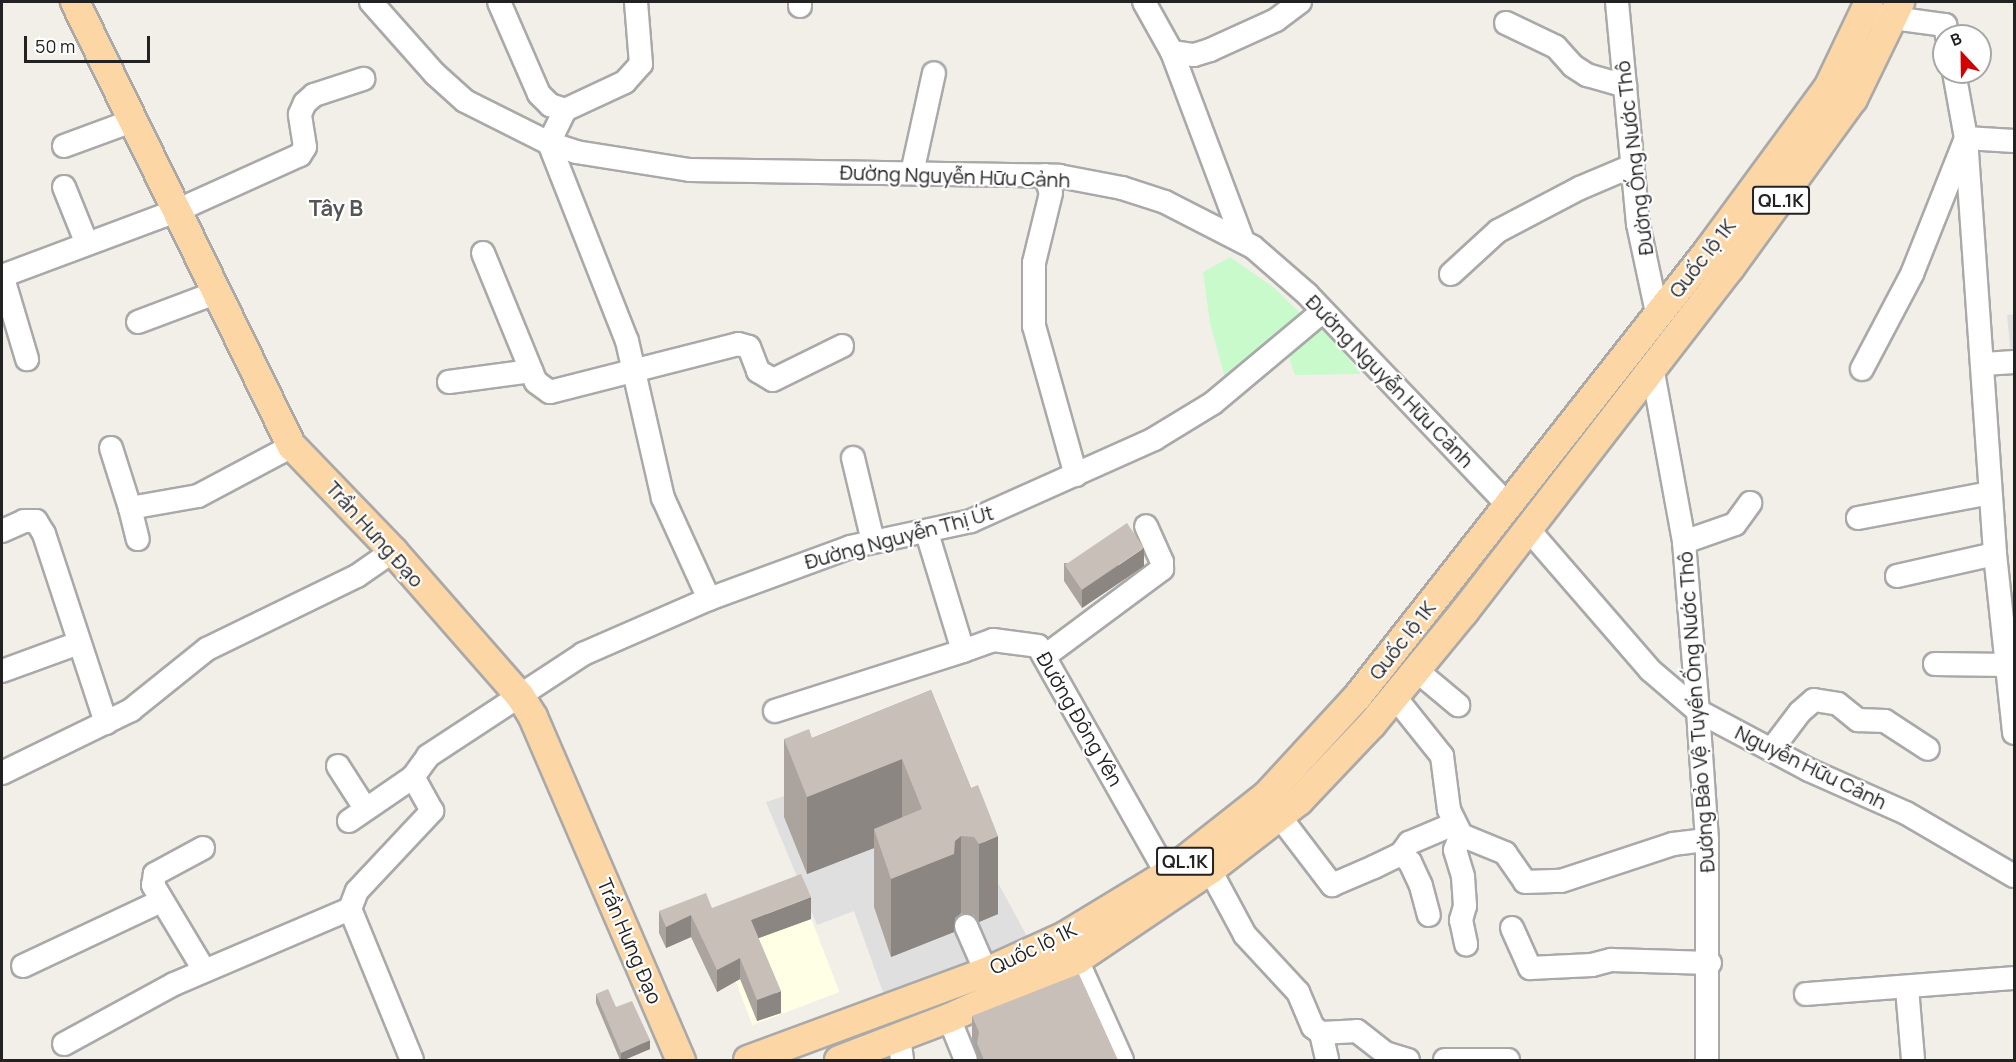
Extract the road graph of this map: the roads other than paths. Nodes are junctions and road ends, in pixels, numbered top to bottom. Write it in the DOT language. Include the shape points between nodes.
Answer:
graph roads {
  1 [pos="75,2"];
  2 [pos="371,2"];
  3 [pos="499,2"];
  4 [pos="636,2"];
  5 [pos="1143,2"];
  6 [pos="1300,2"];
  7 [pos="1617,2"];
  8 [pos="1867,7"];
  9 [pos="1896,11"];
  10 [pos="1506,23"];
  11 [pos="1942,24"];
  12 [pos="1172,52"];
  13 [pos="934,73"];
  14 [pos="363,79"];
  15 [pos="1956,84"];
  16 [pos="1625,86"];
  17 [pos="565,110"];
  18 [pos="132,121"];
  19 [pos="1966,138"];
  20 [pos="2014,141"];
  21 [pos="549,143"];
  22 [pos="64,146"];
  23 [pos="1632,166"];
  24 [pos="912,173"];
  25 [pos="1045,175"];
  26 [pos="64,187"];
  27 [pos="176,211"];
  28 [pos="1243,241"];
  29 [pos="87,244"];
  30 [pos="483,253"];
  31 [pos="1451,274"];
  32 [pos="2,275"];
  33 [pos="215,293"];
  34 [pos="1322,312"];
  35 [pos="1657,313"];
  36 [pos="138,322"];
  37 [pos="842,346"];
  38 [pos="27,359"];
  39 [pos="2014,362"];
  40 [pos="1983,364"];
  41 [pos="1652,367"];
  42 [pos="1862,369"];
  43 [pos="531,371"];
  44 [pos="636,372"];
  45 [pos="450,382"];
  46 [pos="291,446"];
  47 [pos="111,448"];
  48 [pos="853,458"];
  49 [pos="1076,476"];
  50 [pos="1990,493"];
  51 [pos="1750,503"];
  52 [pos="1509,506"];
  53 [pos="130,508"];
  54 [pos="1858,518"];
  55 [pos="1146,526"];
  56 [pos="1528,529"];
  57 [pos="2,531"];
  58 [pos="927,533"];
  59 [pos="138,539"];
  60 [pos="873,541"];
  61 [pos="1684,542"];
  62 [pos="393,551"];
  63 [pos="1995,554"];
  64 [pos="1897,576"];
  65 [pos="709,599"];
  66 [pos="2009,610"];
  67 [pos="79,643"];
  68 [pos="963,651"];
  69 [pos="1045,656"];
  70 [pos="1935,664"];
  71 [pos="2008,665"];
  72 [pos="1416,670"];
  73 [pos="2,671"];
  74 [pos="520,696"];
  75 [pos="1394,696"];
  76 [pos="1458,705"];
  77 [pos="775,711"];
  78 [pos="1698,711"];
  79 [pos="106,723"];
  80 [pos="2014,733"];
  81 [pos="1772,749"];
  82 [pos="1928,749"];
  83 [pos="338,766"];
  84 [pos="2,773"];
  85 [pos="413,777"];
  86 [pos="1280,818"];
  87 [pos="1457,830"];
  88 [pos="1707,840"];
  89 [pos="203,848"];
  90 [pos="1401,854"];
  91 [pos="1210,870"];
  92 [pos="1167,874"];
  93 [pos="2014,876"];
  94 [pos="161,901"];
  95 [pos="350,909"];
  96 [pos="1429,915"];
  97 [pos="966,926"];
  98 [pos="1512,928"];
  99 [pos="1466,944"];
  100 [pos="1071,948"];
  101 [pos="1710,963"];
  102 [pos="23,966"];
  103 [pos="204,970"];
  104 [pos="986,972"];
  105 [pos="2014,978"];
  106 [pos="1907,988"];
  107 [pos="1806,994"];
  108 [pos="949,1018"];
  109 [pos="1321,1033"];
  110 [pos="64,1044"];
  111 [pos="900,1049"];
  112 [pos="412,1060"];
  113 [pos="681,1060"];
  114 [pos="748,1060"];
  115 [pos="838,1060"];
  116 [pos="966,1060"];
  117 [pos="1122,1060"];
  118 [pos="1327,1060"];
  119 [pos="1408,1060"];
  120 [pos="1445,1060"];
  121 [pos="1508,1060"];
  122 [pos="1707,1060"];
  123 [pos="1914,1060"];
  1 -- 18 [label="main road, Trần Hưng Đạo"];
  2 -- 21 [label="street, Đường Nguyễn Hữu Cảnh" via="435,74 465,101"];
  3 -- 17 [label="street" via="539,94 550,105"];
  4 -- 17 [label="street" via="642,64 635,75"];
  5 -- 12 [label="street"];
  6 -- 12 [label="street" via="1276,20 1210,50 1194,55"];
  7 -- 16 [label="street, Đường Ống Nước Thô"];
  8 -- 9 [label="street"];
  8 -- 35 [label="main road, Quốc lộ 1K / QL.1K" via="1828,86 1708,252"];
  9 -- 11 [label="street"];
  9 -- 41 [label="main road, Quốc lộ 1K / QL.1K" via="1840,118"];
  10 -- 16 [label="street" via="1556,47 1587,75"];
  12 -- 28 [label="street"];
  13 -- 24 [label="street"];
  14 -- 27 [label="street" via="314,95 305,103 300,114 305,147 300,155"];
  15 -- 19 [label="street"];
  16 -- 23 [label="street, Đường Ống Nước Thô"];
  17 -- 21 [label="street"];
  18 -- 22 [label="street"];
  18 -- 27 [label="main road, Trần Hưng Đạo"];
  19 -- 20 [label="street"];
  19 -- 40 [label="street"];
  19 -- 42 [label="street" via="1912,274"];
  21 -- 24 [label="street, Đường Nguyễn Hữu Cảnh" via="587,154 690,170"];
  21 -- 44 [label="street"];
  23 -- 31 [label="street" via="1498,231"];
  23 -- 35 [label="street, Đường Ống Nước Thô" via="1640,239"];
  24 -- 25 [label="street, Đường Nguyễn Hữu Cảnh"];
  25 -- 28 [label="street, Đường Nguyễn Hữu Cảnh" via="1122,188 1165,202"];
  25 -- 49 [label="street" via="1051,193 1034,263 1034,327"];
  26 -- 29 [label="street"];
  27 -- 29 [label="street"];
  27 -- 33 [label="main road, Trần Hưng Đạo"];
  28 -- 34 [label="street, Đường Nguyễn Hữu Cảnh" via="1307,294"];
  29 -- 32 [label="street"];
  30 -- 43 [label="street"];
  32 -- 38 [label="street"];
  33 -- 36 [label="street"];
  33 -- 46 [label="main road, Trần Hưng Đạo"];
  34 -- 49 [label="street, Đường Nguyễn Thị Út" via="1277,353 1193,417"];
  34 -- 52 [label="street, Đường Nguyễn Hữu Cảnh"];
  35 -- 52 [label="main road, Quốc lộ 1K / QL.1K"];
  37 -- 44 [label="street" via="772,380 758,371 749,347 738,344"];
  39 -- 40 [label="street"];
  40 -- 50 [label="street"];
  41 -- 56 [label="main road, Quốc lộ 1K"];
  41 -- 61 [label="street, Đường Bảo Vệ Tuyến Ống Nước Thô"];
  43 -- 44 [label="street" via="543,390 550,392"];
  43 -- 45 [label="street"];
  44 -- 65 [label="street" via="663,498"];
  46 -- 53 [label="street" via="198,496"];
  46 -- 62 [label="main road, Trần Hưng Đạo"];
  47 -- 53 [label="street"];
  48 -- 60 [label="street"];
  49 -- 58 [label="street, Đường Nguyễn Thị Út" via="971,521"];
  50 -- 54 [label="street"];
  50 -- 63 [label="street"];
  51 -- 61 [label="street" via="1735,524"];
  52 -- 92 [label="main road, Quốc lộ 1K / QL.1K" via="1358,696 1290,772 1236,822"];
  53 -- 59 [label="street"];
  55 -- 69 [label="street" via="1162,569"];
  56 -- 72 [label="main road, Quốc lộ 1K / QL.1K"];
  56 -- 78 [label="street, Nguyễn Hữu Cảnh" via="1650,670"];
  57 -- 67 [label="street" via="24,521 36,521 44,534"];
  58 -- 60 [label="street, Đường Nguyễn Thị Út"];
  58 -- 68 [label="street"];
  60 -- 65 [label="street, Đường Nguyễn Thị Út"];
  61 -- 78 [label="street, Đường Bảo Vệ Tuyến Ống Nước Thô"];
  62 -- 74 [label="main road, Trần Hưng Đạo"];
  62 -- 79 [label="street" via="357,576 207,650 150,697"];
  63 -- 64 [label="street"];
  63 -- 66 [label="street"];
  65 -- 74 [label="street, Đường Nguyễn Thị Út" via="583,654"];
  66 -- 71 [label="street"];
  67 -- 73 [label="street"];
  67 -- 79 [label="street"];
  68 -- 69 [label="street, Đường Đông Yên" via="993,640 1013,641 1038,646"];
  68 -- 77 [label="street, Đường Đông Yên"];
  69 -- 92 [label="street, Đường Đông Yên"];
  70 -- 71 [label="street"];
  71 -- 80 [label="street"];
  72 -- 75 [label="main road, Quốc lộ 1K / QL.1K"];
  72 -- 76 [label="street"];
  74 -- 85 [label="street, Đường Nguyễn Thị Út" via="428,756"];
  74 -- 113 [label="main road, Trần Hưng Đạo" via="544,737"];
  75 -- 86 [label="main road, Quốc lộ 1K / QL.1K"];
  75 -- 87 [label="street" via="1442,756"];
  78 -- 81 [label="street, Nguyễn Hữu Cảnh"];
  78 -- 88 [label="street, Đường Bảo Vệ Tuyến Ống Nước Thô"];
  79 -- 84 [label="street"];
  81 -- 82 [label="street" via="1814,700 1838,704 1858,720 1885,721"];
  81 -- 93 [label="street, Nguyễn Hữu Cảnh" via="1906,813"];
  83 -- 85 [label="street, Đường Nguyễn Thị Út" via="357,814"];
  85 -- 95 [label="street" via="432,811 357,891"];
  86 -- 90 [label="street" via="1332,885"];
  86 -- 91 [label="main road, Quốc lộ 1K / QL.1K"];
  87 -- 88 [label="street" via="1498,847 1525,882 1539,883 1561,882 1672,844"];
  87 -- 90 [label="street" via="1409,843"];
  87 -- 99 [label="street" via="1455,850 1463,877 1465,906 1461,920"];
  88 -- 101 [label="street, Đường Bảo Vệ Tuyến Ống Nước Thô"];
  89 -- 94 [label="street" via="155,874 153,885"];
  90 -- 96 [label="street" via="1414,870"];
  91 -- 100 [label="main road, Quốc lộ 1K / QL.1K"];
  91 -- 109 [label="street" via="1245,935 1287,978 1313,1027"];
  92 -- 100 [label="main road, Quốc lộ 1K / QL.1K"];
  94 -- 102 [label="street"];
  94 -- 103 [label="street"];
  95 -- 103 [label="street"];
  95 -- 112 [label="street"];
  97 -- 104 [label="street"];
  98 -- 101 [label="street" via="1530,968 1592,965 1611,960"];
  100 -- 104 [label="main road, Quốc lộ 1K / QL.1K"];
  100 -- 108 [label="main road, Quốc lộ 1K / QL.1K"];
  100 -- 117 [label="street"];
  101 -- 122 [label="street, Đường Bảo Vệ Tuyến Ống Nước Thô"];
  103 -- 110 [label="street"];
  104 -- 114 [label="main road, Quốc lộ 1K / QL.1K"];
  105 -- 106 [label="street"];
  106 -- 107 [label="street"];
  106 -- 123 [label="street"];
  108 -- 111 [label="main road, Quốc lộ 1K / QL.1K"];
  108 -- 116 [label="street"];
  109 -- 118 [label="street"];
  109 -- 119 [label="street" via="1357,1031 1385,1053"];
  111 -- 115 [label="main road, Quốc lộ 1K / QL.1K"];
  120 -- 121 [label="street"];
}
